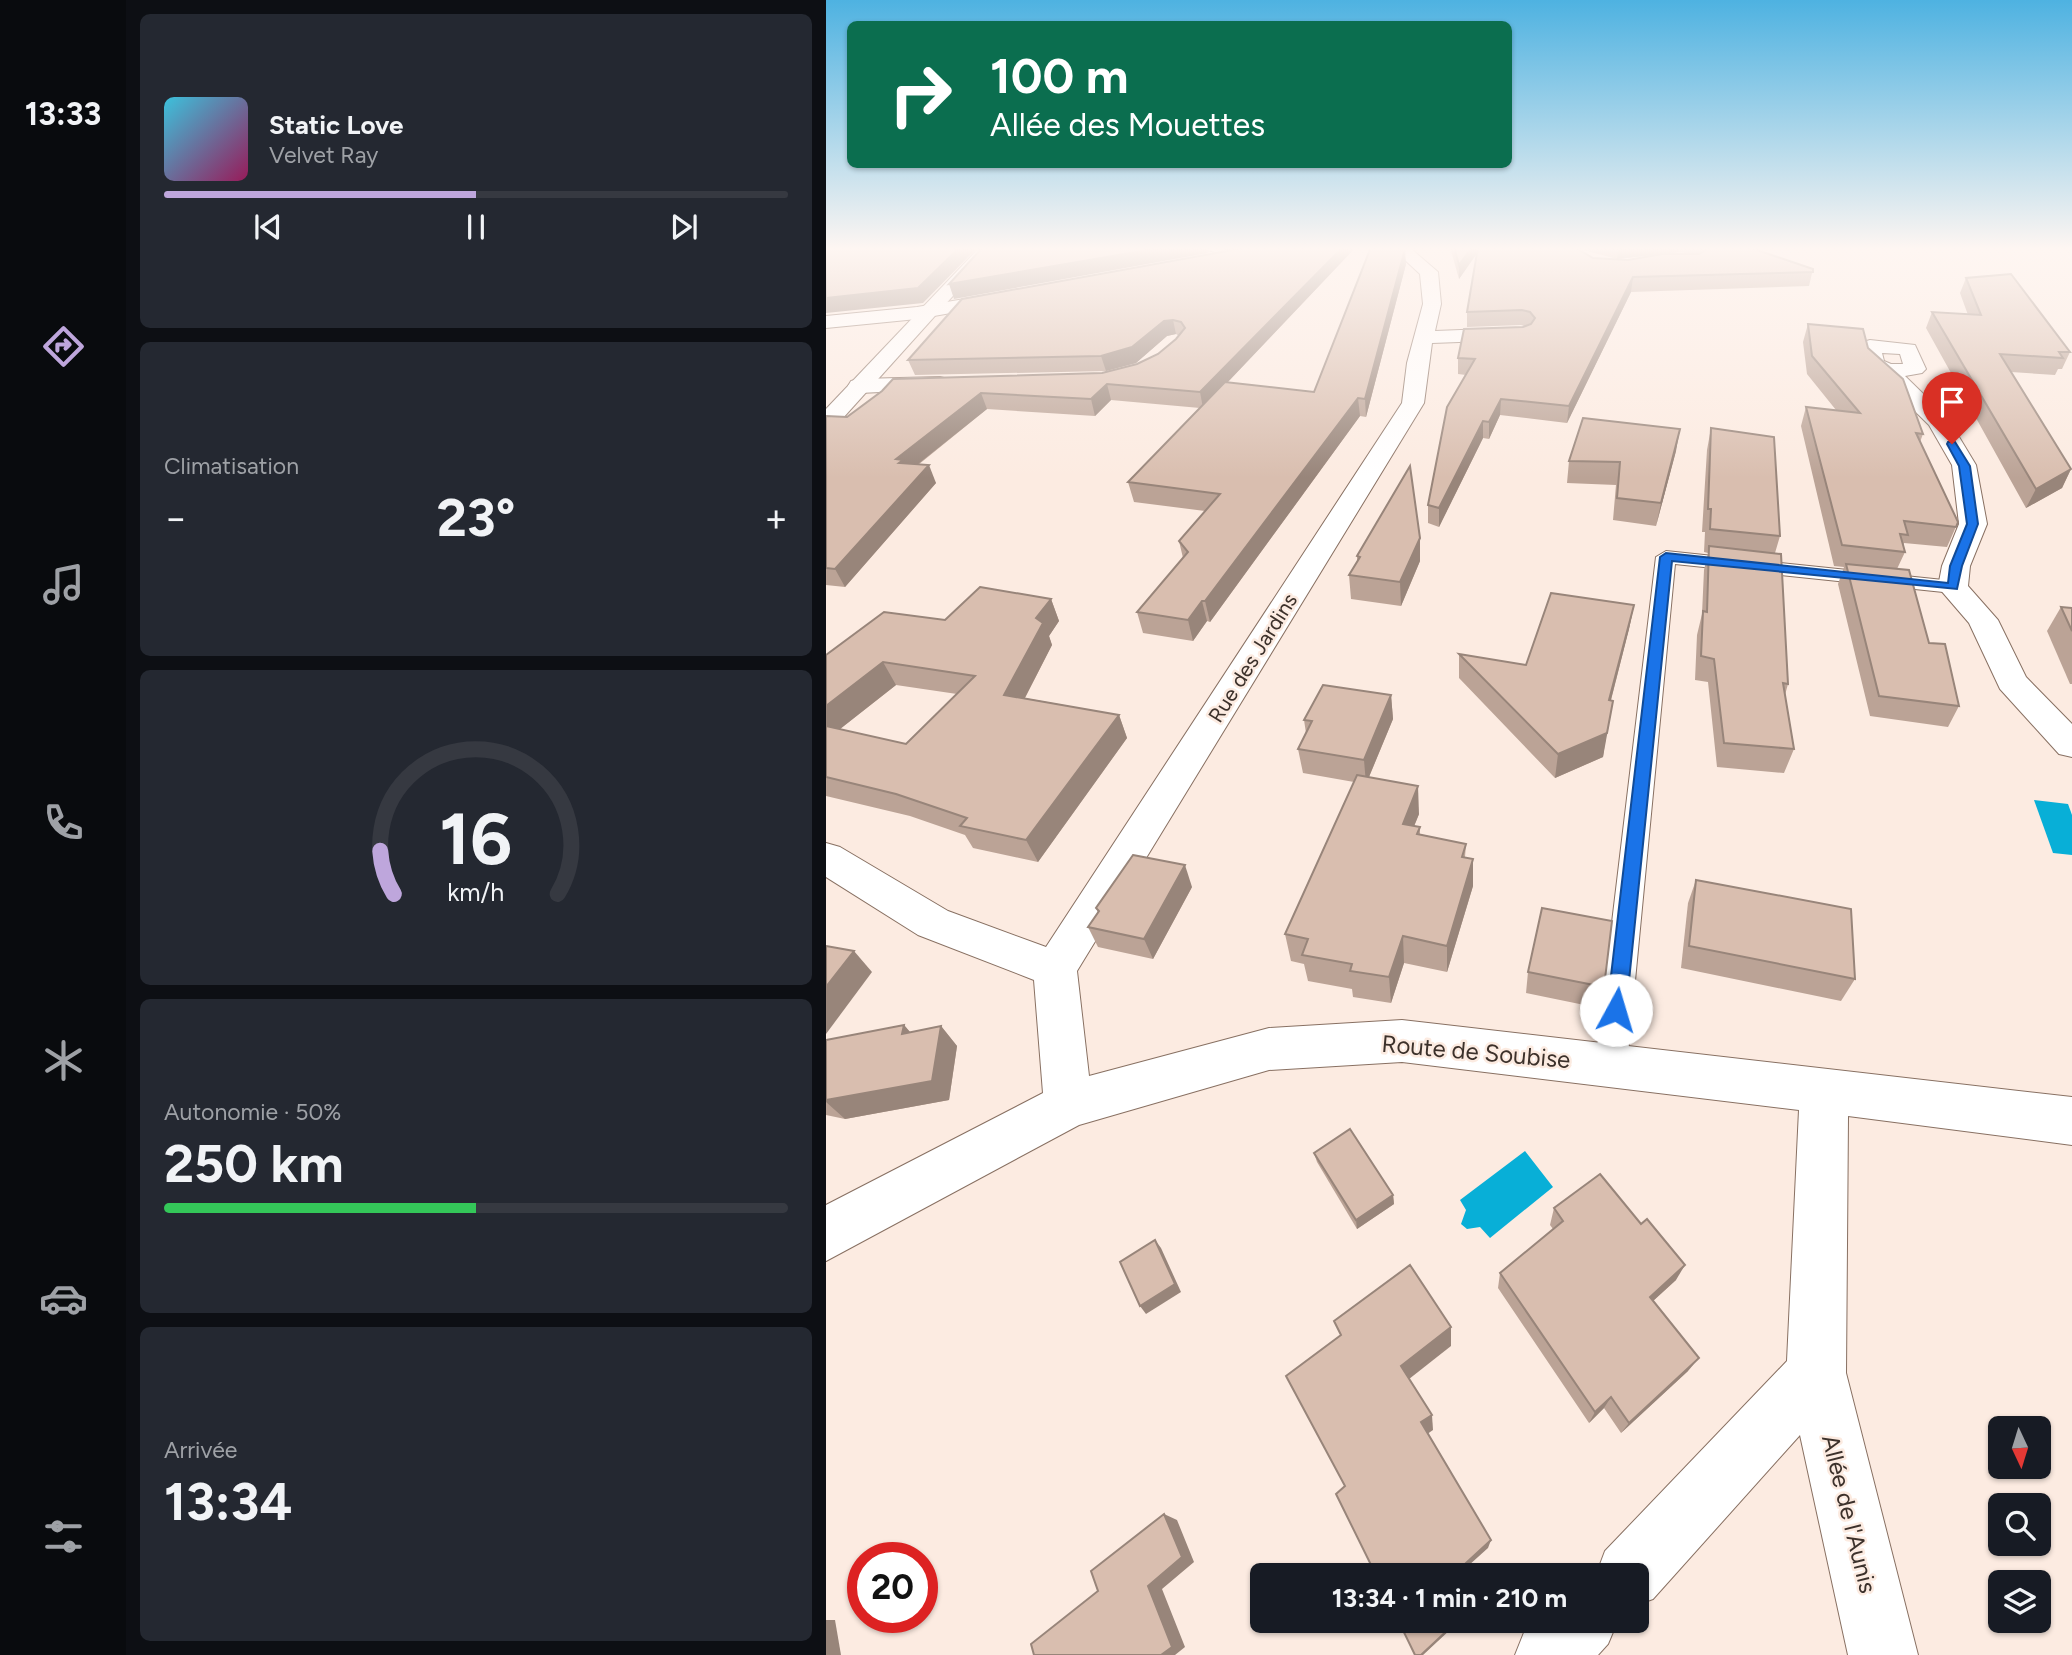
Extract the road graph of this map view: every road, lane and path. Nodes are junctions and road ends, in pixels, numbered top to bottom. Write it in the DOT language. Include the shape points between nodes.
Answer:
graph roads {
  1 [pos="917,324"];
  2 [pos="1427,324"];
  3 [pos="1521,334"];
  4 [pos="1424,337"];
  5 [pos="1887,371"];
  6 [pos="955,384"];
  7 [pos="859,386"];
  8 [pos="826,423"];
  9 [pos="1953,587"];
  10 [pos="2072,746"];
  11 [pos="826,858"];
  12 [pos="1055,968"];
  13 [pos="1611,1064"];
  14 [pos="1824,1090"];
  15 [pos="1068,1105"];
  16 [pos="2072,1121"];
  17 [pos="826,1234"];
  18 [pos="1816,1373"];
  19 [pos="1640,1563"];
  20 [pos="1571,1633"];
  21 [pos="1550,1655"];
  22 [pos="1883,1655"];
  1 -- 7 [label="street"];
  2 -- 4 [label="street, Rue des Jardins"];
  3 -- 4 [label="street"];
  4 -- 12 [label="street, Rue des Jardins" via="1413,403"];
  5 -- 9 [label="street" via="1939,422 1964,466 1973,524"];
  6 -- 7 [label="street"];
  7 -- 8 [label="street"];
  9 -- 10 [label="street" via="1983,620 2012,682"];
  9 -- 13 [label="lane" via="1666,557"];
  11 -- 12 [label="street" via="933,923"];
  12 -- 15 [label="street"];
  13 -- 14 [label="street, Route de Soubise"];
  13 -- 15 [label="street, Route de Soubise" via="1402,1041 1269,1049"];
  14 -- 16 [label="street, Route de Soubise"];
  14 -- 18 [label="street, Allée de l'Aunis"];
  15 -- 17 [label="street, Route de Soubise"];
  18 -- 19 [label="street"];
  18 -- 22 [label="street, Allée de l'Aunis"];
  20 -- 21 [label="street"];
}
